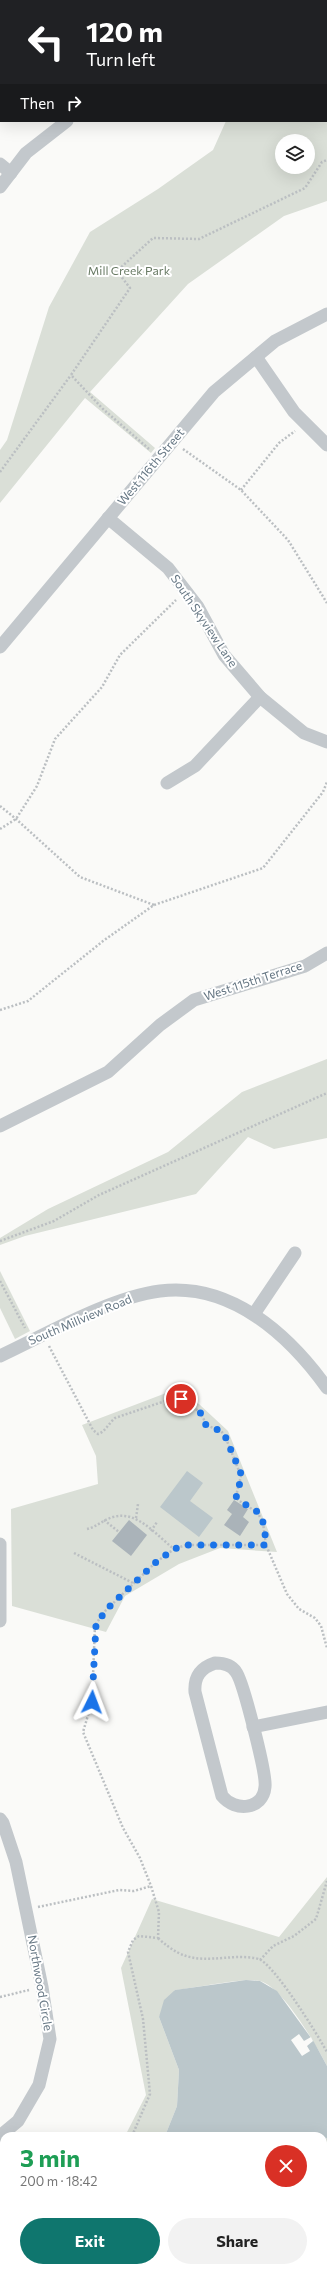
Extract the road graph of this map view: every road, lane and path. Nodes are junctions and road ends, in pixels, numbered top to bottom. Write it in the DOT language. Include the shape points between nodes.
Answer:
graph roads {
  1 [pos="66,122"];
  2 [pos="327,160"];
  3 [pos="0,164"];
  4 [pos="11,173"];
  5 [pos="0,187"];
  6 [pos="327,314"];
  7 [pos="256,357"];
  8 [pos="71,375"];
  9 [pos="306,424"];
  10 [pos="327,445"];
  11 [pos="166,449"];
  12 [pos="0,472"];
  13 [pos="241,490"];
  14 [pos="108,518"];
  15 [pos="186,591"];
  16 [pos="327,603"];
  17 [pos="0,647"];
  18 [pos="260,696"];
  19 [pos="327,742"];
  20 [pos="327,782"];
  21 [pos="167,783"];
  22 [pos="0,806"];
  23 [pos="16,818"];
  24 [pos="0,829"];
  25 [pos="154,905"];
  26 [pos="327,953"];
  27 [pos="0,1010"];
  28 [pos="327,1093"];
  29 [pos="0,1126"];
  30 [pos="0,1241"];
  31 [pos="295,1253"];
  32 [pos="0,1281"];
  33 [pos="254,1314"];
  34 [pos="37,1339"];
  35 [pos="0,1356"];
  36 [pos="327,1388"];
  37 [pos="138,1504"];
  38 [pos="136,1518"];
  39 [pos="104,1520"];
  40 [pos="157,1522"];
  41 [pos="87,1529"];
  42 [pos="151,1531"];
  43 [pos="119,1532"];
  44 [pos="0,1544"];
  45 [pos="266,1545"];
  46 [pos="174,1549"];
  47 [pos="74,1553"];
  48 [pos="1,1564"];
  49 [pos="133,1583"];
  50 [pos="0,1621"];
  51 [pos="327,1648"];
  52 [pos="327,1712"];
  53 [pos="253,1727"];
  54 [pos="0,1819"];
  55 [pos="327,1881"];
  56 [pos="151,1886"];
  57 [pos="26,1909"];
  58 [pos="158,1938"];
  59 [pos="260,1960"];
  60 [pos="42,1987"];
  61 [pos="0,1997"];
  62 [pos="316,2036"];
  63 [pos="312,2039"];
  64 [pos="327,2052"];
  65 [pos="5,2132"];
  66 [pos="134,2132"];
  1 -- 4 [label="street" via="26,153"];
  2 -- 8 [label="path" via="322,162 305,188 198,239 153,238 117,271 130,288"];
  3 -- 4 [label="street"];
  4 -- 5 [label="street"];
  6 -- 7 [label="street, West 116th Street" via="276,340"];
  7 -- 9 [label="street" via="294,412"];
  7 -- 11 [label="street, West 116th Street" via="214,392"];
  8 -- 11 [label="path" via="103,409 152,451"];
  8 -- 12 [label="path"];
  9 -- 10 [label="street"];
  9 -- 13 [label="path" via="279,443"];
  11 -- 13 [label="path" via="182,448"];
  11 -- 14 [label="street, West 116th Street"];
  13 -- 16 [label="path" via="288,540"];
  14 -- 15 [label="street, South Skyview Lane" via="168,568"];
  14 -- 17 [label="street, West 116th Street"];
  15 -- 18 [label="street, South Skyview Lane" via="198,607 224,655"];
  15 -- 23 [label="path" via="120,655 102,687 55,739 37,786"];
  18 -- 19 [label="street, South Skyview Lane" via="304,733"];
  18 -- 21 [label="street" via="195,766"];
  20 -- 25 [label="path" via="323,792 263,868"];
  22 -- 23 [label="path"];
  23 -- 24 [label="path"];
  23 -- 25 [label="path" via="80,878"];
  25 -- 27 [label="path" via="103,941 28,1001"];
  26 -- 29 [label="street, West 115th Terrace" via="305,966 194,1000 160,1025 108,1072"];
  28 -- 30 [label="path" via="99,1195 54,1221"];
  31 -- 33 [label="street"];
  32 -- 34 [label="path" via="27,1333"];
  33 -- 34 [label="street, South Millview Road" via="225,1300 194,1291 160,1291 128,1298"];
  33 -- 36 [label="street, South Millview Road" via="279,1333 307,1360"];
  34 -- 35 [label="street, South Millview Road"];
  34 -- 45 [label="path" via="49,1346 53,1352 93,1430 98,1434 115,1418 174,1398 181,1399 200,1412 206,1425 221,1431 225,1436 242,1476 236,1496 258,1513 263,1523"];
  37 -- 38 [label="path"];
  38 -- 39 [label="path" via="123,1515"];
  38 -- 42 [label="path"];
  39 -- 41 [label="path"];
  39 -- 43 [label="path"];
  40 -- 42 [label="path"];
  42 -- 46 [label="path"];
  44 -- 48 [label="street"];
  45 -- 46 [label="path" via="186,1545"];
  45 -- 51 [label="path" via="287,1594 299,1609 315,1618 321,1626"];
  46 -- 49 [label="path"];
  47 -- 49 [label="path"];
  48 -- 50 [label="street"];
  49 -- 56 [label="path" via="106,1610 96,1625 92,1702 83,1732 123,1828 140,1858"];
  52 -- 53 [label="street"];
  53 -- 53 [label="street" via="265,1787 260,1800 248,1807 236,1807 226,1801 220,1790 196,1692 195,1685 201,1670 222,1663 235,1670 240,1678"];
  54 -- 57 [label="street, Northwood Circle" via="16,1862"];
  55 -- 59 [label="path" via="316,1920 294,1936 273,1946"];
  56 -- 57 [label="path"];
  56 -- 58 [label="path" via="159,1912"];
  57 -- 60 [label="street, Northwood Circle"];
  58 -- 59 [label="path" via="172,1951 194,1959 246,1957"];
  58 -- 66 [label="path" via="139,1936 133,1940 128,1952 143,2019 150,2094"];
  59 -- 62 [label="path" via="276,1974"];
  60 -- 61 [label="path"];
  60 -- 65 [label="street, Northwood Circle" via="50,2039 39,2084 18,2121"];
  62 -- 63 [label="path"];
  62 -- 64 [label="path"];
}
